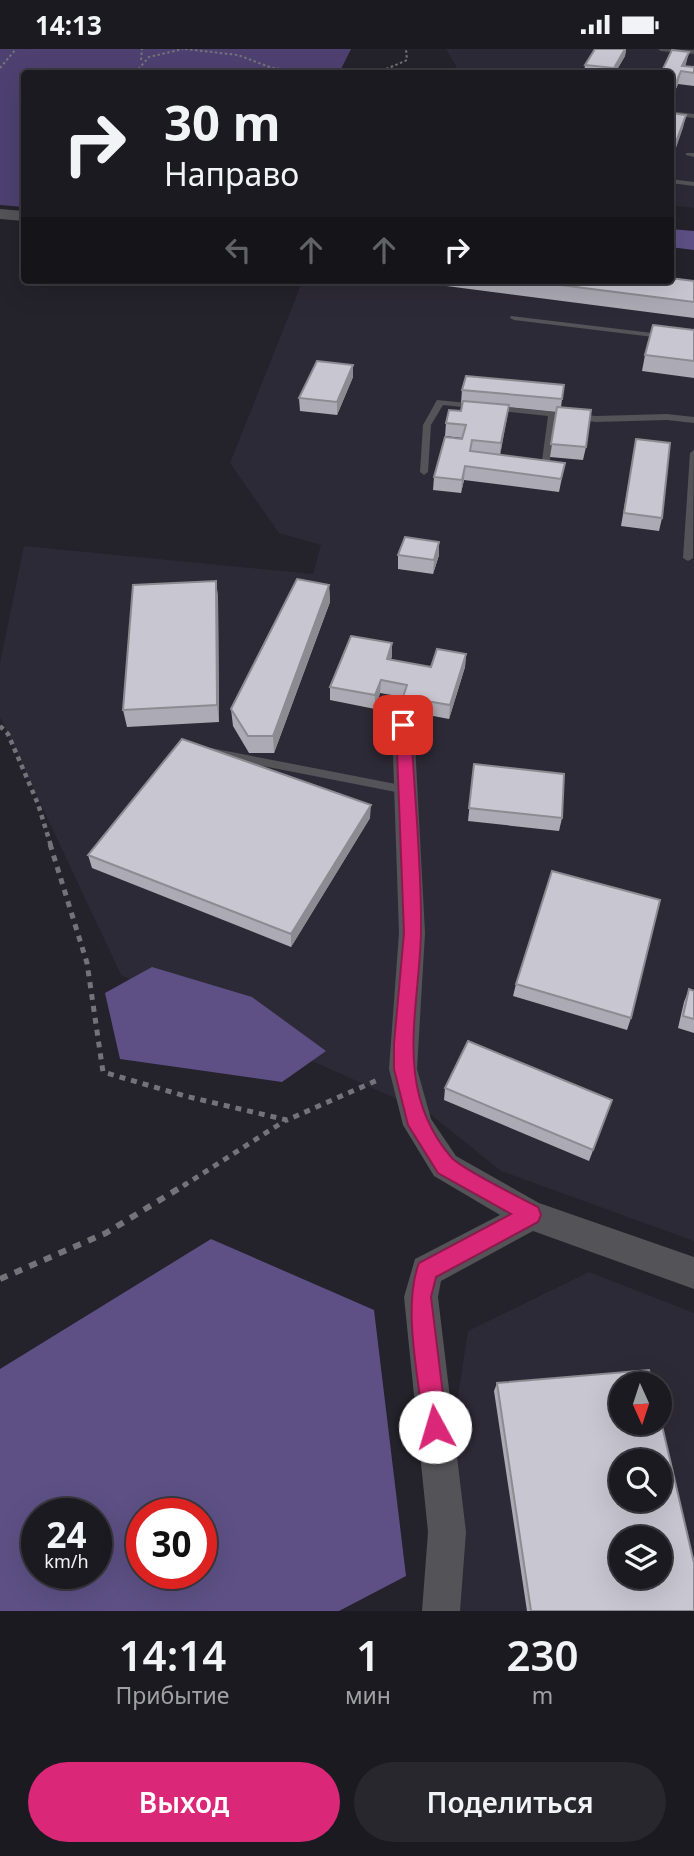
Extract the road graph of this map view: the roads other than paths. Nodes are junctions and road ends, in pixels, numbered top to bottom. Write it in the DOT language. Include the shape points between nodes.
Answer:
graph roads {
  1 [pos="661,49"];
  2 [pos="694,52"];
  3 [pos="674,114"];
  4 [pos="694,116"];
  5 [pos="674,182"];
  6 [pos="694,184"];
  7 [pos="0,214"];
  8 [pos="21,216"];
  9 [pos="514,318"];
  10 [pos="694,340"];
  11 [pos="552,414"];
  12 [pos="694,419"];
  13 [pos="694,453"];
  14 [pos="545,468"];
  15 [pos="424,472"];
  16 [pos="688,558"];
  17 [pos="403,725"];
  18 [pos="192,748"];
  19 [pos="406,790"];
  20 [pos="531,1215"];
  21 [pos="694,1273"];
  22 [pos="441,1611"];
  1 -- 2 [label="lane"];
  3 -- 4 [label="lane"];
  5 -- 6 [label="lane"];
  7 -- 8 [label="street"];
  9 -- 10 [label="lane"];
  11 -- 12 [label="lane"];
  11 -- 14 [label="lane"];
  11 -- 15 [label="lane" via="440,402 427,425"];
  13 -- 16 [label="lane"];
  17 -- 19 [label="street"];
  18 -- 19 [label="lane"];
  19 -- 20 [label="street" via="412,933 403,1069 418,1125 445,1166"];
  20 -- 21 [label="street"];
  20 -- 22 [label="street" via="427,1271 421,1297 447,1532"];
}
